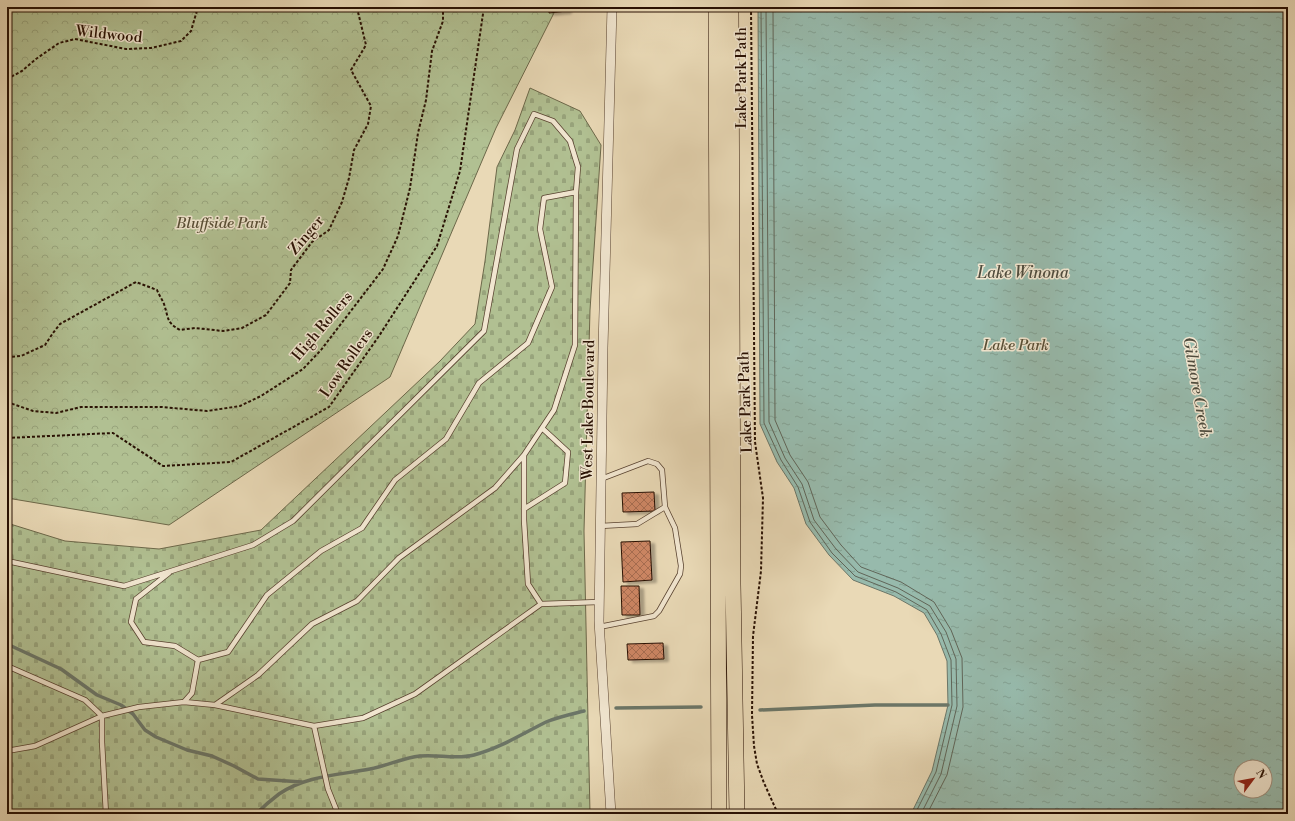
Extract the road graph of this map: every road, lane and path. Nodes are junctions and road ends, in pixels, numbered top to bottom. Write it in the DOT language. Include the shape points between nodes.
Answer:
graph roads {
  1 [pos="198,7"];
  2 [pos="358,7"];
  3 [pos="443,7"];
  4 [pos="484,7"];
  5 [pos="612,7"];
  6 [pos="716,7"];
  7 [pos="731,7"];
  8 [pos="751,7"];
  9 [pos="7,79"];
  10 [pos="576,192"];
  11 [pos="7,357"];
  12 [pos="7,402"];
  13 [pos="542,428"];
  14 [pos="7,438"];
  15 [pos="524,455"];
  16 [pos="601,479"];
  17 [pos="665,507"];
  18 [pos="524,509"];
  19 [pos="600,526"];
  20 [pos="7,561"];
  21 [pos="171,571"];
  22 [pos="599,602"];
  23 [pos="541,604"];
  24 [pos="599,627"];
  25 [pos="198,660"];
  26 [pos="7,666"];
  27 [pos="184,702"];
  28 [pos="215,706"];
  29 [pos="102,716"];
  30 [pos="314,726"];
  31 [pos="7,751"];
  32 [pos="106,814"];
  33 [pos="338,814"];
  34 [pos="406,814"];
  35 [pos="428,814"];
  36 [pos="610,814"];
  37 [pos="719,814"];
  38 [pos="737,814"];
  39 [pos="778,814"];
  1 -- 9 [label="path, Wildwood" via="192,31 181,41 151,48 126,49 75,39 59,43 22,72"];
  2 -- 11 [label="path, Zinger" via="366,44 350,70 371,106 368,124 354,150 350,178 329,230 312,242 291,270 290,283 266,315 242,328 223,331 195,328 180,330 166,317 164,304 157,290 136,282 60,324 45,345 21,356"];
  3 -- 12 [label="path, High Rollers" via="443,21 432,51 410,188 398,236 383,269 321,350 303,369 261,396 240,406 207,411 162,407 81,407 56,413 33,411"];
  4 -- 14 [label="path, Low Rollers" via="460,171 438,246 329,407 230,462 163,466 113,433"];
  5 -- 16 [label="street, West Lake Boulevard"];
  6 -- 37 [label="highway"];
  7 -- 38 [label="highway" via="733,584"];
  8 -- 39 [label="path, Lake Park Path" via="755,442 763,498 761,572 753,636 752,715 757,764"];
  10 -- 13 [label="lane" via="575,345 554,410"];
  10 -- 21 [label="lane" via="578,167 570,141 553,121 534,114 517,149 484,330 293,521 253,545"];
  10 -- 25 [label="lane" via="544,198 540,229 552,287 528,343 479,383 446,439 395,480 362,528 322,551 267,595 228,652"];
  13 -- 15 [label="lane"];
  13 -- 18 [label="lane" via="568,452 564,483"];
  15 -- 18 [label="lane"];
  15 -- 28 [label="lane" via="495,488 399,558 356,601 312,624 258,675"];
  16 -- 17 [label="lane" via="648,460 662,470"];
  16 -- 19 [label="street, West Lake Boulevard"];
  17 -- 19 [label="lane" via="637,524"];
  17 -- 24 [label="lane" via="674,528 681,566 680,574 654,616"];
  18 -- 23 [label="lane" via="528,584"];
  19 -- 22 [label="street, West Lake Boulevard"];
  20 -- 21 [label="lane" via="124,586"];
  21 -- 25 [label="lane" via="136,599 131,622 144,642 175,646"];
  22 -- 23 [label="lane"];
  22 -- 24 [label="street, West Lake Boulevard"];
  23 -- 30 [label="lane" via="415,694 363,718"];
  24 -- 36 [label="street, West Lake Boulevard"];
  25 -- 27 [label="lane" via="192,693"];
  26 -- 29 [label="lane" via="85,700"];
  27 -- 28 [label="lane"];
  27 -- 29 [label="lane" via="139,707"];
  28 -- 30 [label="lane"];
  29 -- 31 [label="lane" via="35,746"];
  29 -- 32 [label="lane"];
  30 -- 33 [label="lane" via="328,789"];
  34 -- 35 [label="lane"];
}
